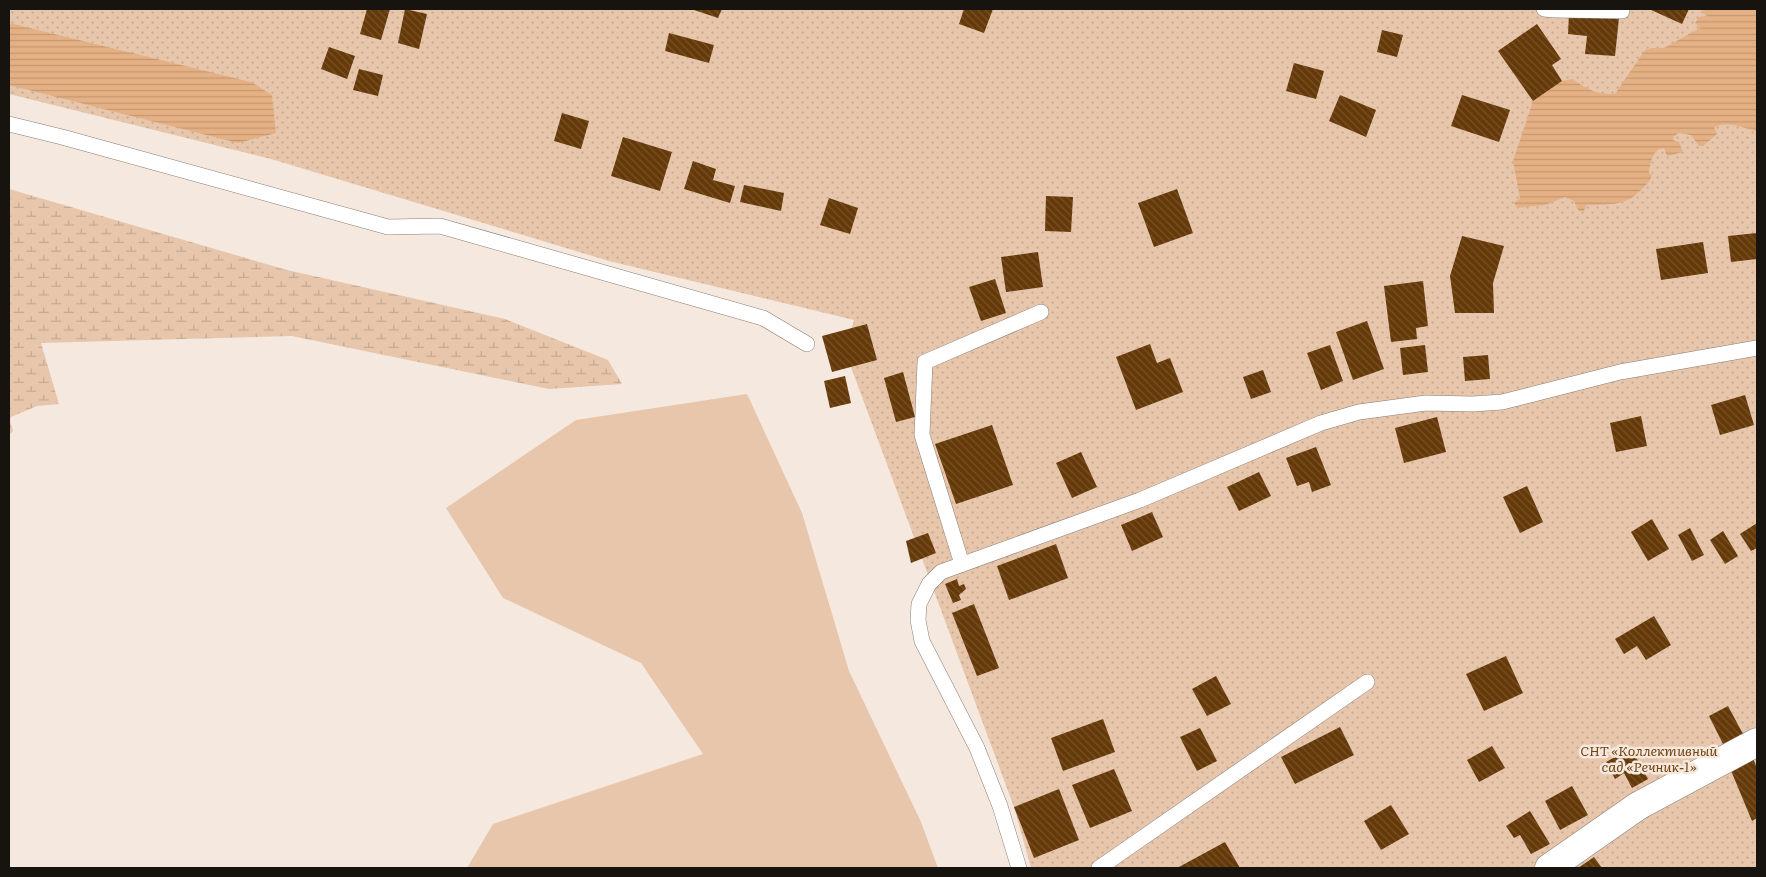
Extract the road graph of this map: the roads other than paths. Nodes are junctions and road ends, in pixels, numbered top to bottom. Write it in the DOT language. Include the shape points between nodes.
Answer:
graph roads {
  1 [pos="1544,9"];
  2 [pos="1622,11"];
  3 [pos="9,124"];
  4 [pos="1041,312"];
  5 [pos="807,344"];
  6 [pos="1757,348"];
  7 [pos="962,564"];
  8 [pos="1367,682"];
  9 [pos="1757,742"];
  10 [pos="1019,868"];
  11 [pos="1099,868"];
  12 [pos="1549,868"];
  1 -- 2 [label="lane"];
  3 -- 5 [label="lane" via="388,227 440,226 763,318"];
  4 -- 7 [label="lane" via="925,362 922,435"];
  6 -- 7 [label="lane" via="1620,372 1502,402 1426,403 1339,417 1140,500"];
  7 -- 10 [label="lane" via="941,572 925,590 918,612 919,630 926,652 977,748 1000,806"];
  8 -- 11 [label="lane"];
  9 -- 12 [label="street" via="1638,806"];
}
